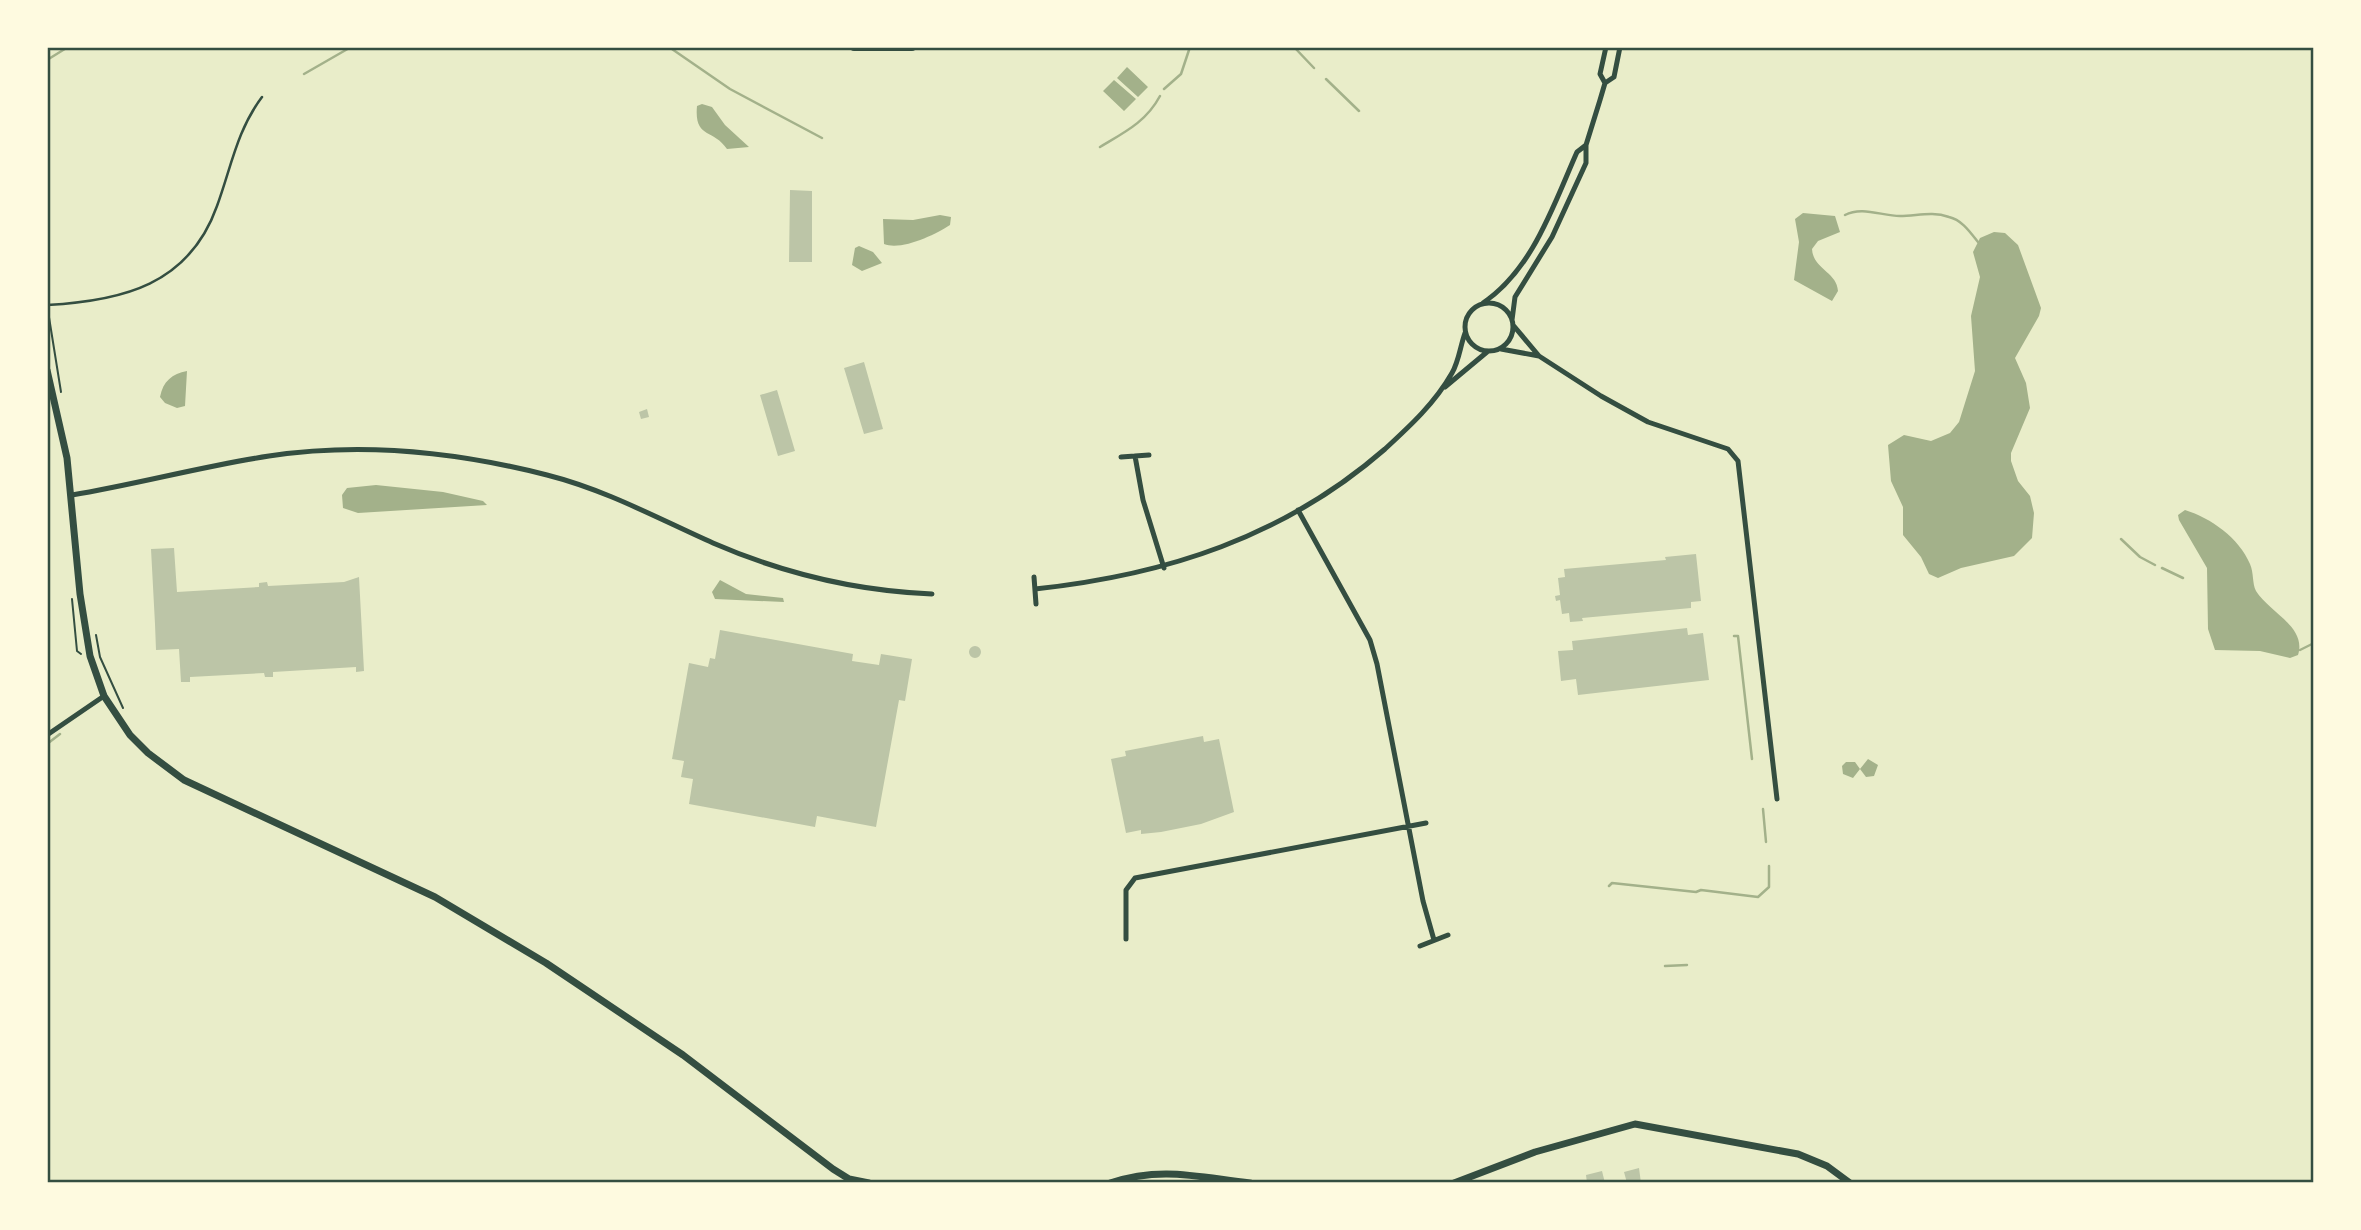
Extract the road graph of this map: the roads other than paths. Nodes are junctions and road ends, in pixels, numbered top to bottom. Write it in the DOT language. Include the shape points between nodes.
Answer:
graph roads {
  1 [pos="854,47"];
  2 [pos="912,47"];
  3 [pos="1606,47"];
  4 [pos="1620,47"];
  5 [pos="1605,83"];
  6 [pos="262,97"];
  7 [pos="1586,145"];
  8 [pos="1483,303"];
  9 [pos="47,305"];
  10 [pos="1513,322"];
  11 [pos="1465,333"];
  12 [pos="1500,349"];
  13 [pos="1487,352"];
  14 [pos="1539,356"];
  15 [pos="47,370"];
  16 [pos="1443,389"];
  17 [pos="1149,455"];
  18 [pos="1135,456"];
  19 [pos="1121,457"];
  20 [pos="72,495"];
  21 [pos="1298,510"];
  22 [pos="1164,568"];
  23 [pos="1034,577"];
  24 [pos="1035,589"];
  25 [pos="932,594"];
  26 [pos="1036,604"];
  27 [pos="104,696"];
  28 [pos="47,735"];
  29 [pos="1777,799"];
  30 [pos="1426,823"];
  31 [pos="1409,826"];
  32 [pos="1448,935"];
  33 [pos="1126,939"];
  34 [pos="1434,940"];
  35 [pos="1420,946"];
  36 [pos="869,1183"];
  37 [pos="1110,1183"];
  38 [pos="1250,1183"];
  39 [pos="1454,1183"];
  40 [pos="1850,1183"];
  1 -- 2 [label="main road"];
  3 -- 5 [label="street" via="1600,74"];
  4 -- 5 [label="street" via="1614,77"];
  5 -- 7 [label="street"];
  6 -- 9 [label="lane" via="241,133 208,230 177,266 119,298"];
  7 -- 8 [label="street" via="1577,152 1543,230 1514,276"];
  7 -- 10 [label="street" via="1586,163 1552,237 1515,298"];
  8 -- 10 [label="street" via="1497,304"];
  8 -- 11 [label="street" via="1467,315"];
  10 -- 12 [label="street" via="1511,338"];
  10 -- 14 [label="street"];
  11 -- 13 [label="street" via="1472,345"];
  11 -- 16 [label="street" via="1459,358"];
  12 -- 13 [label="street"];
  12 -- 14 [label="street"];
  13 -- 16 [label="street"];
  14 -- 29 [label="street" via="1648,422 1728,449 1738,461"];
  15 -- 20 [label="street"];
  16 -- 21 [label="street" via="1361,470"];
  17 -- 18 [label="street"];
  18 -- 19 [label="street"];
  18 -- 22 [label="street"];
  20 -- 25 [label="street" via="272,455 355,449 441,455 545,474 595,490 783,569 845,584"];
  20 -- 27 [label="street" via="80,594 90,656"];
  21 -- 22 [label="street" via="1256,534"];
  21 -- 31 [label="street" via="1370,640"];
  22 -- 24 [label="street" via="1101,582"];
  23 -- 24 [label="street"];
  24 -- 26 [label="street"];
  27 -- 28 [label="street"];
  27 -- 36 [label="street" via="130,735 184,780 464,914 623,1012 833,1170"];
  30 -- 31 [label="street"];
  31 -- 33 [label="street" via="1135,878 1126,890"];
  31 -- 34 [label="street"];
  32 -- 34 [label="street"];
  34 -- 35 [label="street"];
  37 -- 38 [label="street" via="1136,1174 1164,1172"];
  39 -- 40 [label="street" via="1555,1145 1635,1124 1798,1154 1827,1166"];
}
